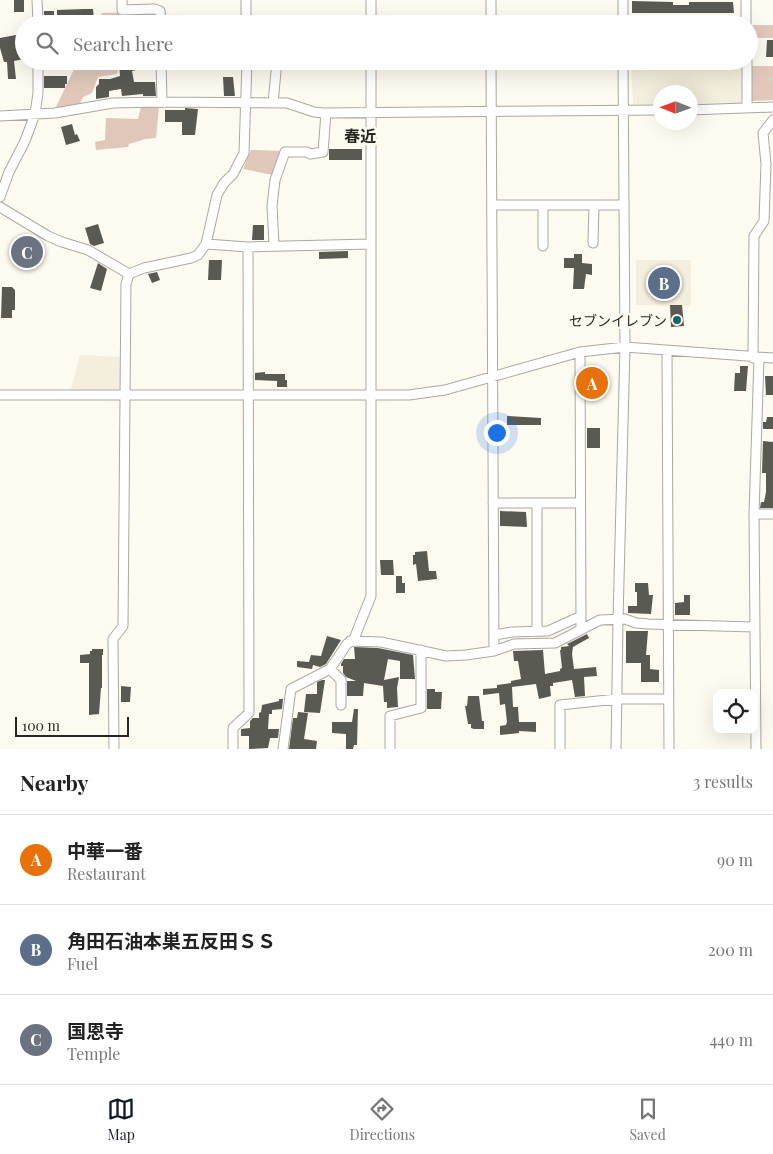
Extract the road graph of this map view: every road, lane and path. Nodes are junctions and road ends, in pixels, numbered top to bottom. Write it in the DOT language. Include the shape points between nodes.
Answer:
graph roads {
  1 [pos="37,0"];
  2 [pos="122,0"];
  3 [pos="246,0"];
  4 [pos="371,0"];
  5 [pos="491,0"];
  6 [pos="623,0"];
  7 [pos="746,0"];
  8 [pos="38,15"];
  9 [pos="160,15"];
  10 [pos="246,15"];
  11 [pos="371,15"];
  12 [pos="491,15"];
  13 [pos="623,15"];
  14 [pos="746,15"];
  15 [pos="38,70"];
  16 [pos="161,70"];
  17 [pos="247,70"];
  18 [pos="276,70"];
  19 [pos="371,70"];
  20 [pos="492,70"];
  21 [pos="623,70"];
  22 [pos="747,70"];
  23 [pos="162,102"];
  24 [pos="246,102"];
  25 [pos="273,103"];
  26 [pos="773,107"];
  27 [pos="747,108"];
  28 [pos="653,110"];
  29 [pos="698,110"];
  30 [pos="623,111"];
  31 [pos="370,112"];
  32 [pos="326,113"];
  33 [pos="492,113"];
  34 [pos="35,114"];
  35 [pos="0,116"];
  36 [pos="773,120"];
  37 [pos="0,197"];
  38 [pos="493,205"];
  39 [pos="544,205"];
  40 [pos="594,205"];
  41 [pos="623,205"];
  42 [pos="0,207"];
  43 [pos="769,221"];
  44 [pos="594,243"];
  45 [pos="206,244"];
  46 [pos="371,244"];
  47 [pos="274,245"];
  48 [pos="543,246"];
  49 [pos="248,247"];
  50 [pos="129,274"];
  51 [pos="625,347"];
  52 [pos="667,351"];
  53 [pos="580,352"];
  54 [pos="756,358"];
  55 [pos="773,358"];
  56 [pos="493,377"];
  57 [pos="126,394"];
  58 [pos="0,395"];
  59 [pos="248,395"];
  60 [pos="371,396"];
  61 [pos="493,502"];
  62 [pos="537,503"];
  63 [pos="580,503"];
  64 [pos="754,514"];
  65 [pos="773,514"];
  66 [pos="580,616"];
  67 [pos="618,620"];
  68 [pos="668,624"];
  69 [pos="754,627"];
  70 [pos="580,629"];
  71 [pos="537,631"];
  72 [pos="494,635"];
  73 [pos="350,641"];
  74 [pos="421,650"];
  75 [pos="494,650"];
  76 [pos="330,669"];
  77 [pos="668,699"];
  78 [pos="617,700"];
  79 [pos="341,705"];
  80 [pos="114,749"];
  81 [pos="233,749"];
  82 [pos="283,749"];
  83 [pos="390,749"];
  84 [pos="560,749"];
  85 [pos="616,749"];
  86 [pos="669,749"];
  87 [pos="756,749"];
  1 -- 8 [label="street"];
  2 -- 9 [label="street" via="122,10 155,9"];
  3 -- 10 [label="street"];
  4 -- 11 [label="street"];
  5 -- 12 [label="street"];
  6 -- 13 [label="street"];
  7 -- 14 [label="street"];
  15 -- 34 [label="street"];
  16 -- 23 [label="street"];
  17 -- 24 [label="street"];
  18 -- 25 [label="street"];
  19 -- 31 [label="street"];
  20 -- 33 [label="street"];
  21 -- 30 [label="street"];
  22 -- 27 [label="street"];
  23 -- 24 [label="street"];
  23 -- 34 [label="street" via="113,103"];
  24 -- 25 [label="street"];
  24 -- 45 [label="street" via="244,152 217,195"];
  25 -- 32 [label="street" via="287,103"];
  26 -- 27 [label="street"];
  27 -- 29 [label="street"];
  28 -- 30 [label="street"];
  30 -- 33 [label="street"];
  30 -- 41 [label="street"];
  31 -- 32 [label="street"];
  31 -- 33 [label="street"];
  31 -- 46 [label="street"];
  32 -- 47 [label="street" via="323,152 285,152 275,180 272,206"];
  33 -- 38 [label="street"];
  34 -- 35 [label="street"];
  34 -- 37 [label="street"];
  36 -- 43 [label="street" via="763,133"];
  38 -- 39 [label="street"];
  38 -- 56 [label="street"];
  39 -- 40 [label="street"];
  39 -- 48 [label="street"];
  40 -- 41 [label="street"];
  40 -- 44 [label="street"];
  41 -- 51 [label="street"];
  42 -- 50 [label="street" via="48,236 88,250"];
  43 -- 54 [label="street" via="754,236"];
  45 -- 49 [label="street"];
  45 -- 50 [label="street" via="191,258"];
  46 -- 47 [label="street"];
  46 -- 60 [label="street"];
  47 -- 49 [label="street"];
  49 -- 59 [label="street"];
  50 -- 57 [label="street" via="126,284"];
  51 -- 52 [label="street"];
  51 -- 53 [label="street"];
  51 -- 67 [label="street"];
  52 -- 54 [label="street"];
  52 -- 68 [label="street"];
  53 -- 56 [label="street"];
  53 -- 63 [label="street"];
  54 -- 55 [label="street"];
  54 -- 64 [label="street"];
  56 -- 60 [label="street" via="431,393"];
  56 -- 61 [label="street"];
  57 -- 58 [label="street"];
  57 -- 59 [label="street"];
  57 -- 80 [label="street" via="124,626 113,639"];
  59 -- 60 [label="street"];
  59 -- 81 [label="street" via="249,713 233,728"];
  60 -- 73 [label="street" via="371,596 354,639"];
  61 -- 62 [label="street"];
  61 -- 72 [label="street"];
  62 -- 63 [label="street"];
  62 -- 71 [label="street"];
  63 -- 66 [label="street"];
  64 -- 65 [label="street"];
  64 -- 69 [label="street"];
  66 -- 70 [label="street"];
  66 -- 71 [label="street" via="557,628"];
  67 -- 68 [label="street"];
  67 -- 70 [label="street" via="600,620"];
  67 -- 78 [label="street"];
  68 -- 69 [label="street"];
  68 -- 77 [label="street"];
  69 -- 87 [label="street"];
  70 -- 75 [label="street" via="556,643 514,644"];
  71 -- 72 [label="street"];
  72 -- 75 [label="street"];
  73 -- 74 [label="street" via="381,642"];
  73 -- 76 [label="street"];
  74 -- 75 [label="street" via="446,656"];
  74 -- 83 [label="street" via="421,708 390,716"];
  76 -- 79 [label="street" via="341,680"];
  76 -- 82 [label="street" via="291,690"];
  77 -- 78 [label="street"];
  77 -- 86 [label="street"];
  78 -- 84 [label="street" via="560,705"];
  78 -- 85 [label="street"];
}
